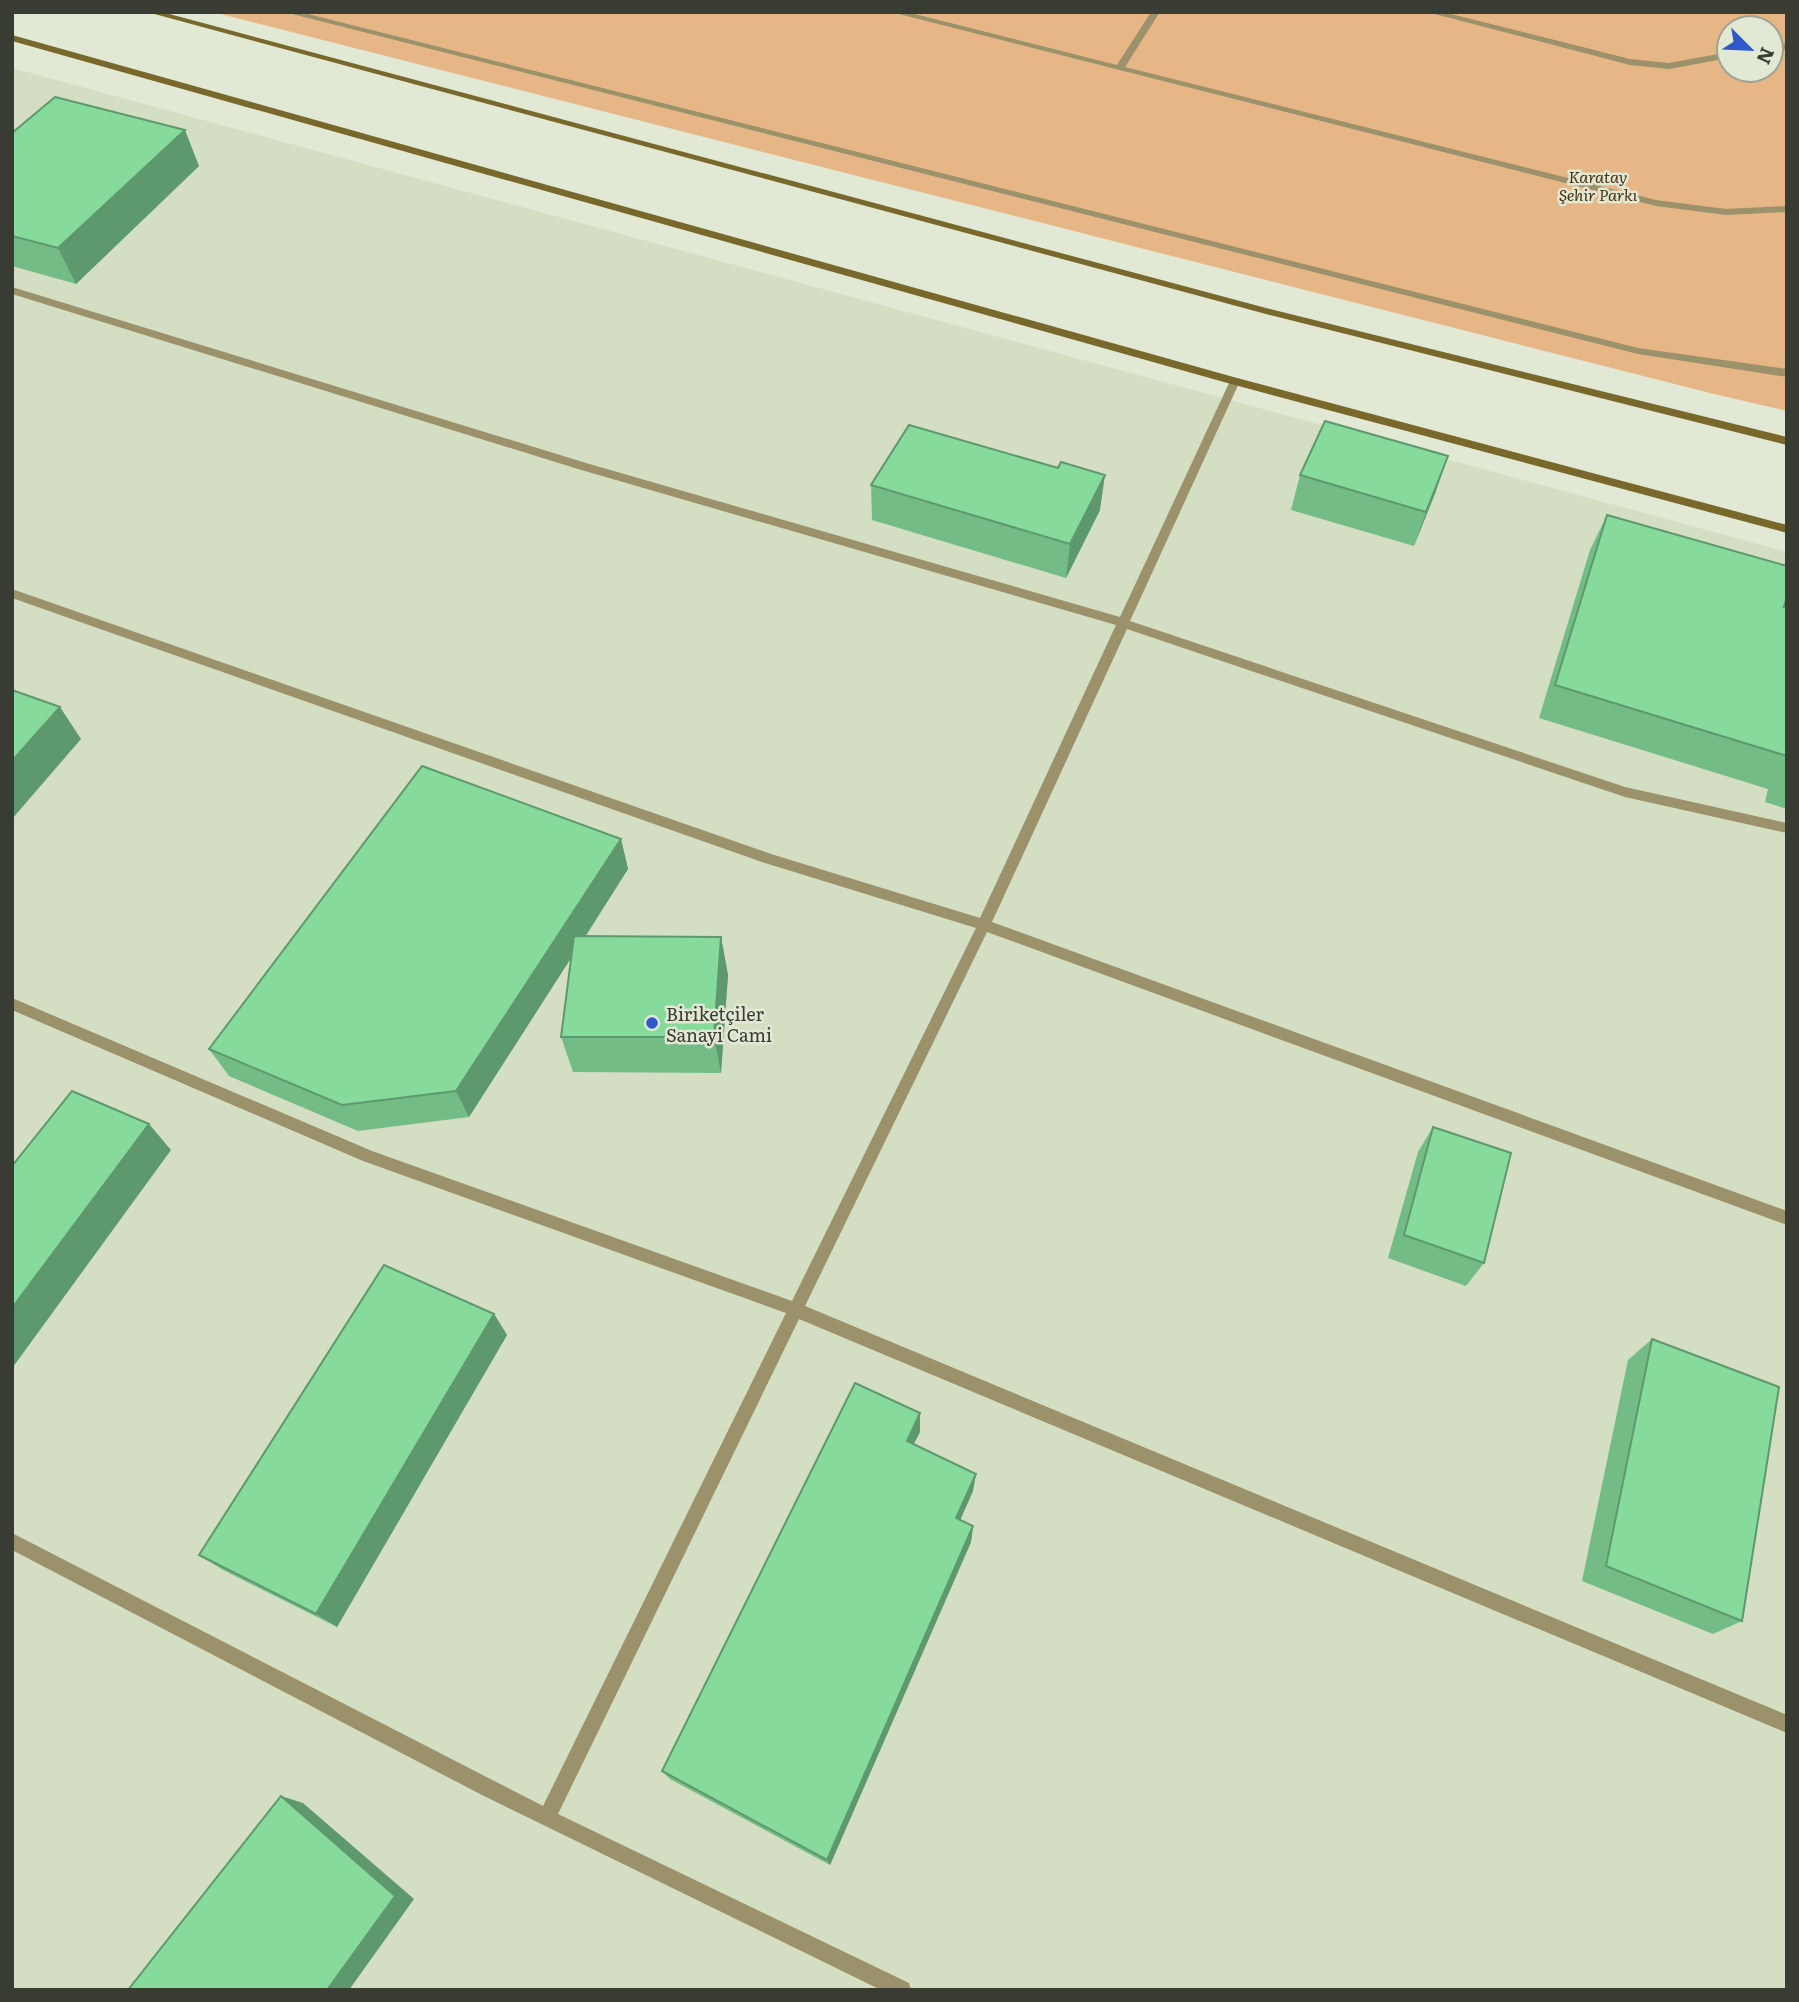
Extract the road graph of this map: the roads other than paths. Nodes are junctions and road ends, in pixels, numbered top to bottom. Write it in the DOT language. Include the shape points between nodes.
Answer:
graph roads {
  1 [pos="151,12"];
  2 [pos="288,12"];
  3 [pos="895,12"];
  4 [pos="1156,12"];
  5 [pos="1431,12"];
  6 [pos="307,14"];
  7 [pos="12,38"];
  8 [pos="1715,58"];
  9 [pos="1120,68"];
  10 [pos="1787,209"];
  11 [pos="12,290"];
  12 [pos="1787,373"];
  13 [pos="1235,381"];
  14 [pos="1787,441"];
  15 [pos="1787,529"];
  16 [pos="12,593"];
  17 [pos="1124,623"];
  18 [pos="1787,828"];
  19 [pos="984,925"];
  20 [pos="12,1004"];
  21 [pos="1787,1217"];
  22 [pos="797,1310"];
  23 [pos="14,1544"];
  24 [pos="1787,1724"];
  25 [pos="547,1817"];
  26 [pos="902,1990"];
  1 -- 14 [label="main road" via="1240,304"];
  2 -- 6 [label="lane"];
  3 -- 9 [label="lane"];
  4 -- 9 [label="lane"];
  5 -- 8 [label="lane" via="1630,62 1669,66"];
  6 -- 12 [label="lane" via="1638,351"];
  7 -- 13 [label="main road"];
  9 -- 10 [label="lane" via="1656,203 1726,212"];
  11 -- 17 [label="lane" via="582,466"];
  13 -- 15 [label="main road"];
  13 -- 17 [label="lane"];
  16 -- 19 [label="lane" via="770,859"];
  17 -- 18 [label="lane" via="1625,792"];
  17 -- 19 [label="lane"];
  19 -- 21 [label="lane"];
  19 -- 22 [label="lane"];
  20 -- 22 [label="lane" via="368,1156"];
  22 -- 24 [label="lane"];
  22 -- 25 [label="lane"];
  23 -- 25 [label="lane"];
  25 -- 26 [label="lane"];
}
